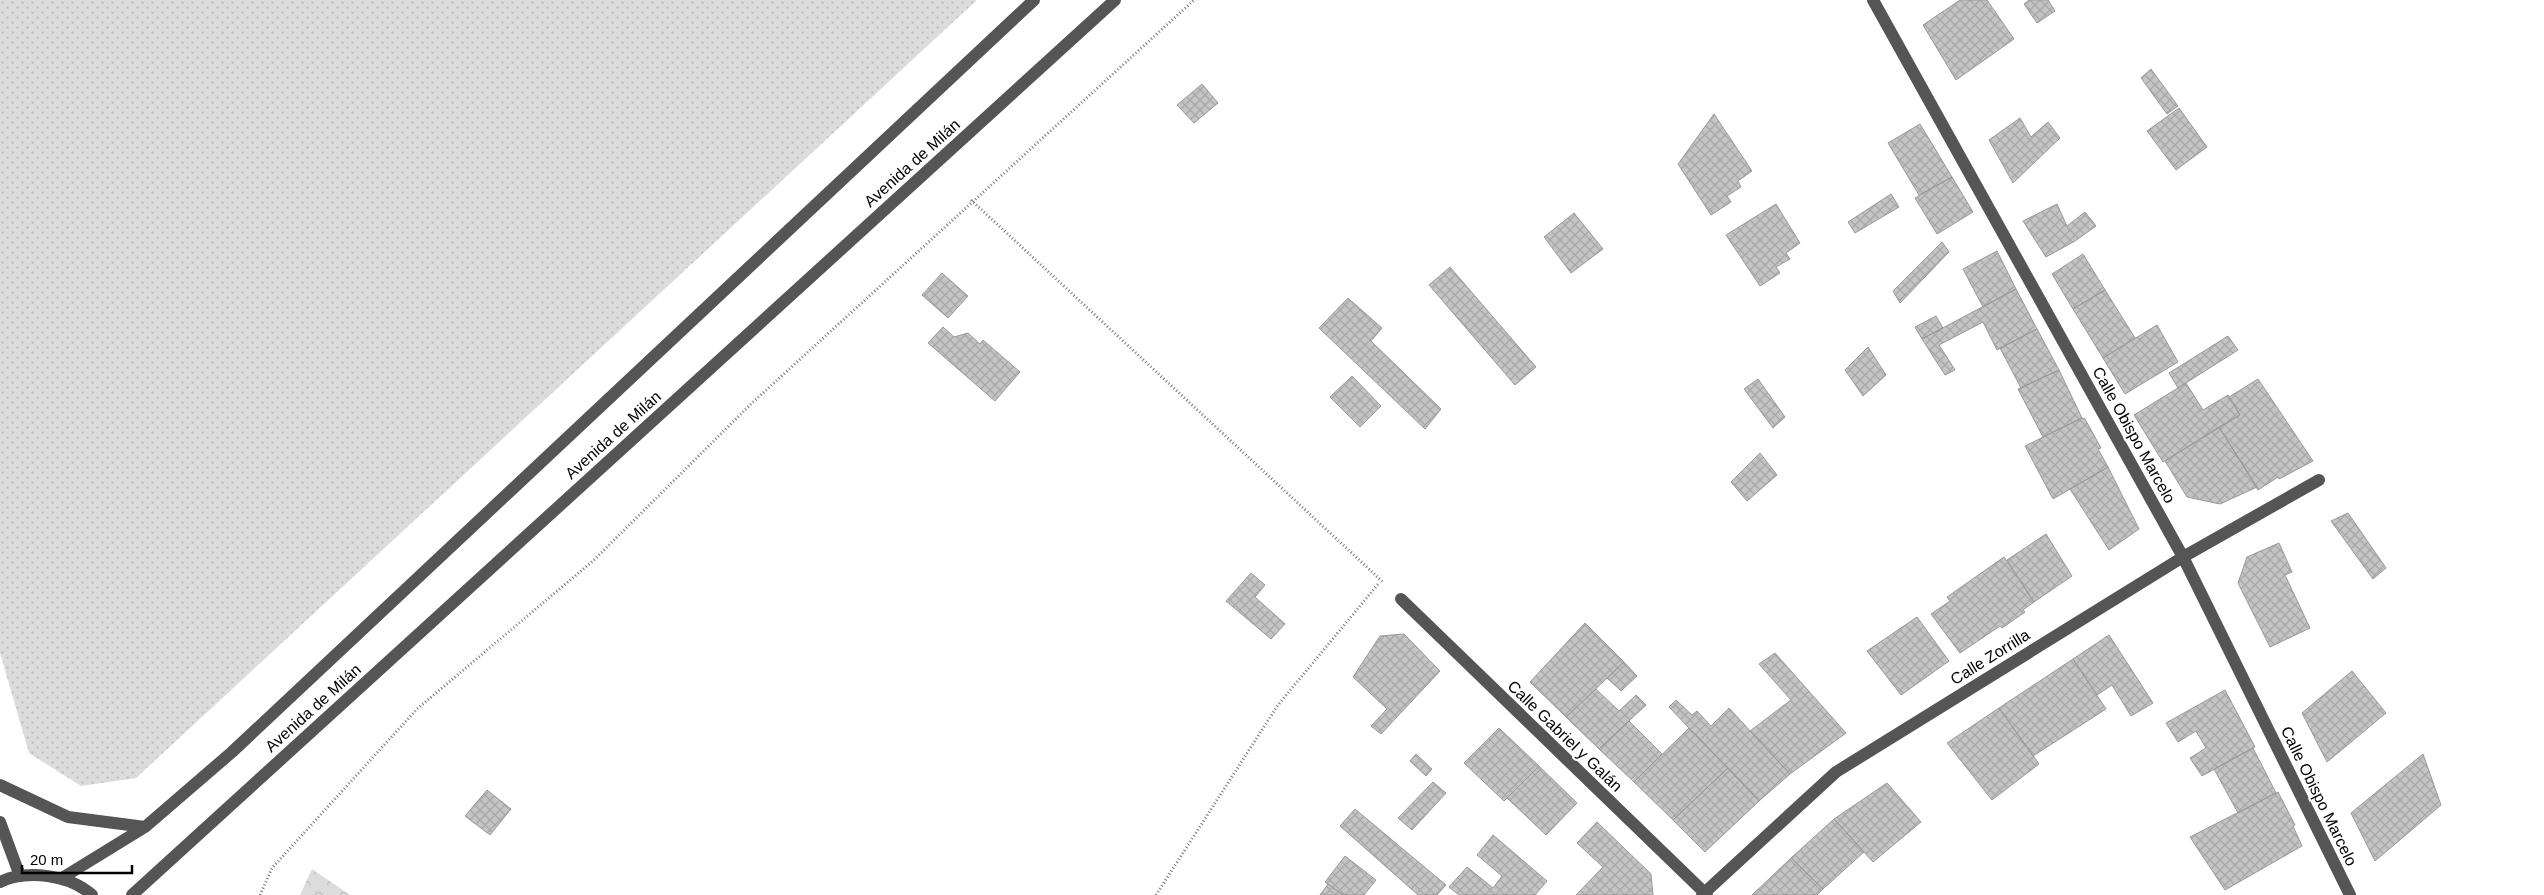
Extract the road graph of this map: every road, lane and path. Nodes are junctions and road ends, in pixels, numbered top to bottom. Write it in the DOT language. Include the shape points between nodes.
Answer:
graph roads {
  1 [pos="1034,0"];
  2 [pos="1115,0"];
  3 [pos="1194,0"];
  4 [pos="1873,0"];
  5 [pos="972,200"];
  6 [pos="2319,480"];
  7 [pos="2182,557"];
  8 [pos="1381,580"];
  9 [pos="1402,600"];
  10 [pos="0,785"];
  11 [pos="0,822"];
  12 [pos="145,827"];
  13 [pos="20,876"];
  14 [pos="62,878"];
  15 [pos="0,882"];
  16 [pos="1704,894"];
  17 [pos="92,895"];
  18 [pos="132,895"];
  19 [pos="260,895"];
  20 [pos="1156,895"];
  21 [pos="2350,895"];
  1 -- 12 [label="street, Avenida de Milán" via="232,752"];
  2 -- 18 [label="street, Avenida de Milán"];
  3 -- 5 [label="path"];
  4 -- 7 [label="street, Calle Obispo Marcelo"];
  5 -- 8 [label="path"];
  5 -- 19 [label="path" via="752,403 594,560 418,709 272,868"];
  6 -- 7 [label="street, Calle Zorrilla"];
  7 -- 16 [label="street, Calle Zorrilla" via="1836,772"];
  7 -- 21 [label="street, Calle Obispo Marcelo"];
  8 -- 9 [label="path"];
  8 -- 20 [label="path" via="1278,705"];
  9 -- 16 [label="street, Calle Gabriel y Galán"];
  10 -- 12 [label="street" via="68,817"];
  11 -- 13 [label="street"];
  12 -- 14 [label="street, Avenida de Milán"];
  13 -- 14 [label="street"];
  13 -- 15 [label="street"];
  14 -- 17 [label="street"];
}
